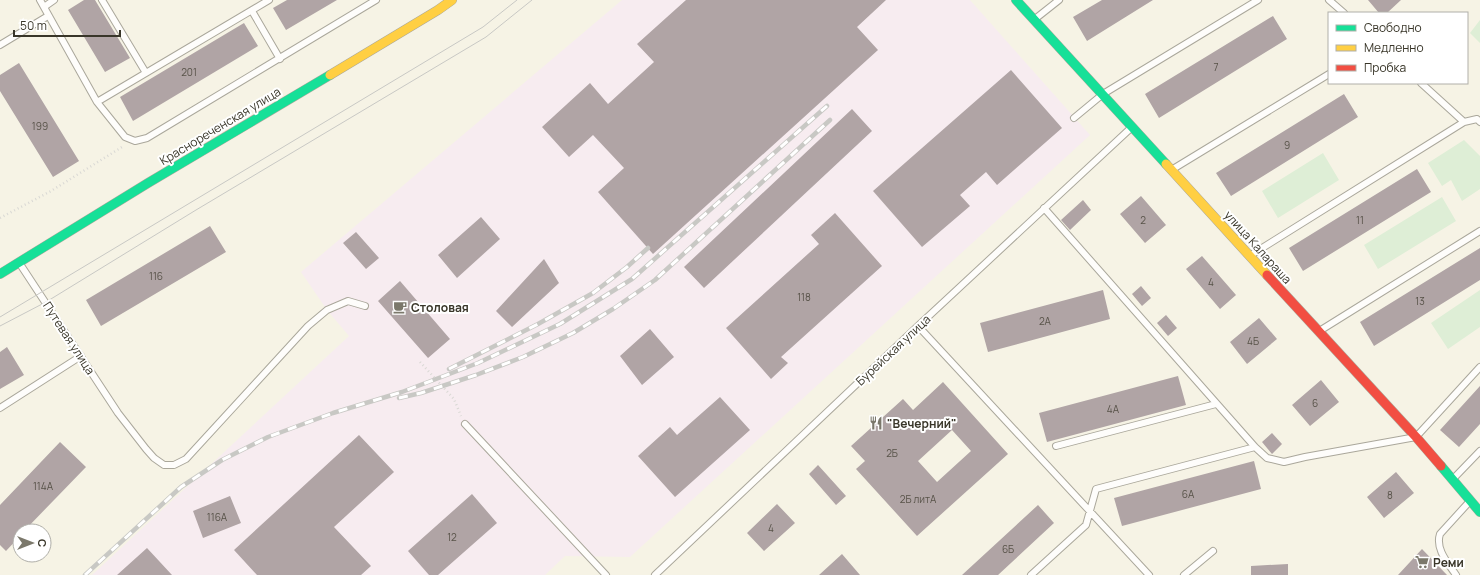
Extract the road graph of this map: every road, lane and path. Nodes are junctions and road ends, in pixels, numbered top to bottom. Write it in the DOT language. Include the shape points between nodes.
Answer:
graph roads {
  1 [pos="40,0"];
  2 [pos="54,0"];
  3 [pos="102,0"];
  4 [pos="269,0"];
  5 [pos="376,0"];
  6 [pos="452,0"];
  7 [pos="1016,0"];
  8 [pos="1059,0"];
  9 [pos="1258,0"];
  10 [pos="1329,0"];
  11 [pos="44,7"];
  12 [pos="252,11"];
  13 [pos="1343,12"];
  14 [pos="48,16"];
  15 [pos="1034,20"];
  16 [pos="0,45"];
  17 [pos="280,59"];
  18 [pos="146,72"];
  19 [pos="1328,75"];
  20 [pos="1422,84"];
  21 [pos="1103,94"];
  22 [pos="97,102"];
  23 [pos="1074,118"];
  24 [pos="1464,122"];
  25 [pos="1480,122"];
  26 [pos="1132,127"];
  27 [pos="122,146"];
  28 [pos="1171,169"];
  29 [pos="1044,208"];
  30 [pos="0,218"];
  31 [pos="1480,231"];
  32 [pos="1250,256"];
  33 [pos="19,263"];
  34 [pos="0,274"];
  35 [pos="365,306"];
  36 [pos="918,326"];
  37 [pos="1319,331"];
  38 [pos="81,356"];
  39 [pos="420,362"];
  40 [pos="1480,367"];
  41 [pos="1216,404"];
  42 [pos="0,408"];
  43 [pos="465,424"];
  44 [pos="1416,437"];
  45 [pos="1056,446"];
  46 [pos="1255,447"];
  47 [pos="1480,451"];
  48 [pos="1452,481"];
  49 [pos="1470,501"];
  50 [pos="1090,511"];
  51 [pos="1480,512"];
  52 [pos="1213,551"];
  53 [pos="606,575"];
  54 [pos="655,575"];
  55 [pos="1031,575"];
  56 [pos="1149,575"];
  57 [pos="1184,575"];
  58 [pos="1456,575"];
  1 -- 11 [label="lane"];
  2 -- 11 [label="lane"];
  3 -- 18 [label="lane"];
  4 -- 12 [label="lane"];
  5 -- 17 [label="lane"];
  6 -- 33 [label="street, Краснореченская улица"];
  7 -- 15 [label="street, улица Калараша"];
  8 -- 15 [label="lane"];
  9 -- 21 [label="lane"];
  10 -- 13 [label="lane"];
  11 -- 14 [label="lane"];
  12 -- 17 [label="lane"];
  12 -- 18 [label="lane"];
  14 -- 16 [label="lane"];
  14 -- 22 [label="lane"];
  15 -- 21 [label="street, улица Калараша"];
  17 -- 22 [label="lane" via="147,138 135,141 125,136"];
  18 -- 22 [label="lane"];
  19 -- 28 [label="lane"];
  20 -- 24 [label="lane"];
  21 -- 23 [label="lane"];
  21 -- 26 [label="street, улица Калараша"];
  24 -- 25 [label="lane" via="1477,119"];
  24 -- 32 [label="lane"];
  26 -- 28 [label="street, улица Калараша"];
  26 -- 29 [label="lane, Бурейская улица"];
  27 -- 30 [label="path" via="51,191"];
  28 -- 32 [label="street, улица Калараша"];
  29 -- 36 [label="lane, Бурейская улица"];
  29 -- 41 [label="lane"];
  31 -- 37 [label="lane"];
  32 -- 37 [label="street, улица Калараша"];
  33 -- 34 [label="street, Краснореченская улица"];
  33 -- 38 [label="lane, Путевая улица"];
  35 -- 38 [label="lane, Путевая улица" via="348,301 327,310 308,326 186,459 174,465 164,465 154,458 118,413"];
  36 -- 50 [label="lane"];
  36 -- 54 [label="lane, Бурейская улица"];
  37 -- 44 [label="street, улица Калараша"];
  38 -- 42 [label="lane"];
  39 -- 43 [label="path" via="454,399"];
  40 -- 44 [label="lane"];
  41 -- 45 [label="lane"];
  41 -- 46 [label="lane"];
  43 -- 53 [label="lane"];
  44 -- 46 [label="lane" via="1284,462 1267,458"];
  44 -- 48 [label="street, улица Калараша"];
  46 -- 50 [label="lane" via="1096,489"];
  47 -- 48 [label="lane"];
  48 -- 49 [label="street, улица Калараша"];
  49 -- 51 [label="street, улица Калараша"];
  49 -- 58 [label="lane" via="1440,534 1438,541 1441,552"];
  50 -- 55 [label="lane" via="1086,525"];
  50 -- 56 [label="lane"];
  52 -- 57 [label="lane"];
}
